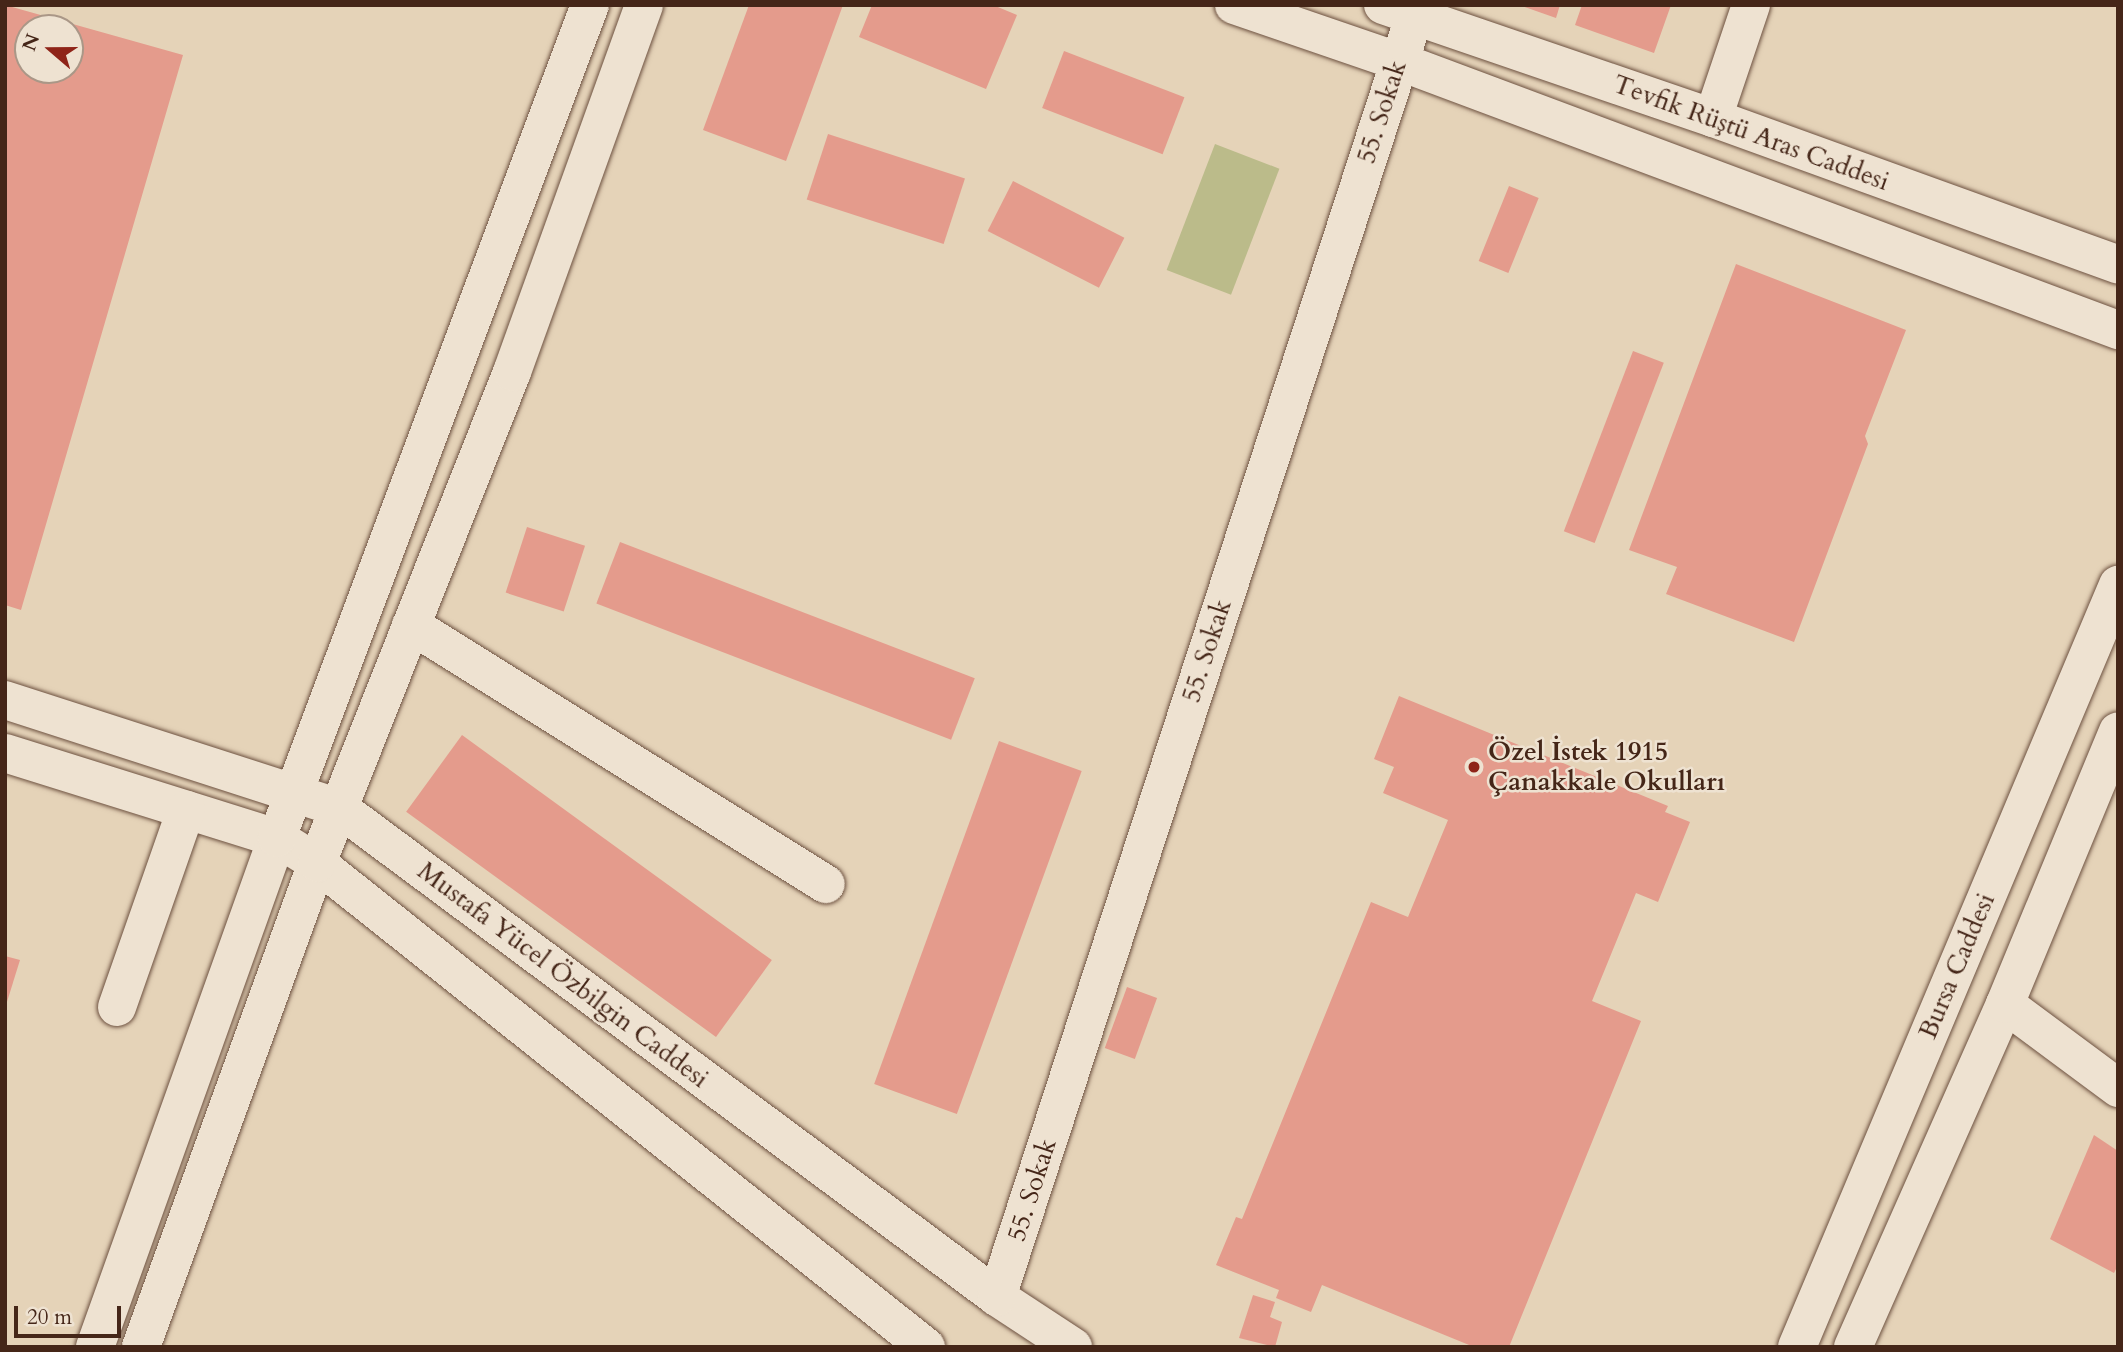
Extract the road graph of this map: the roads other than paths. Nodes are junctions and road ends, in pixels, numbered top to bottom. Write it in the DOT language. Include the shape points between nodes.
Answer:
graph roads {
  1 [pos="590,5"];
  2 [pos="644,5"];
  3 [pos="1234,5"];
  4 [pos="1751,5"];
  5 [pos="1405,9"];
  6 [pos="1398,61"];
  7 [pos="1713,118"];
  8 [pos="2118,265"];
  9 [pos="2118,330"];
  10 [pos="2118,585"];
  11 [pos="411,625"];
  12 [pos="5,700"];
  13 [pos="2118,731"];
  14 [pos="5,753"];
  15 [pos="294,792"];
  16 [pos="339,808"];
  17 [pos="186,810"];
  18 [pos="277,838"];
  19 [pos="317,863"];
  20 [pos="826,884"];
  21 [pos="2005,1004"];
  22 [pos="117,1007"];
  23 [pos="2118,1088"];
  24 [pos="997,1297"];
  25 [pos="95,1347"];
  26 [pos="141,1347"];
  27 [pos="926,1347"];
  28 [pos="1073,1347"];
  29 [pos="1797,1347"];
  30 [pos="1853,1347"];
  1 -- 15 [label="street"];
  2 -- 11 [label="street" via="512,372"];
  3 -- 6 [label="street"];
  4 -- 7 [label="street"];
  5 -- 6 [label="street, 55. Sokak"];
  5 -- 7 [label="street, Tevfik Rüştü Aras Caddesi"];
  6 -- 9 [label="street"];
  6 -- 24 [label="street, 55. Sokak"];
  7 -- 8 [label="street, Tevfik Rüştü Aras Caddesi"];
  10 -- 29 [label="street, Bursa Caddesi"];
  11 -- 16 [label="street"];
  11 -- 20 [label="street"];
  12 -- 15 [label="street, Mustafa Yücel Özbilgin Caddesi"];
  13 -- 21 [label="street"];
  14 -- 17 [label="street"];
  15 -- 16 [label="street, Mustafa Yücel Özbilgin Caddesi"];
  15 -- 18 [label="street"];
  16 -- 19 [label="street"];
  16 -- 24 [label="street, Mustafa Yücel Özbilgin Caddesi"];
  17 -- 18 [label="street"];
  17 -- 22 [label="street"];
  18 -- 19 [label="street"];
  18 -- 25 [label="street"];
  19 -- 26 [label="street"];
  19 -- 27 [label="street"];
  21 -- 23 [label="street"];
  21 -- 30 [label="street"];
  24 -- 28 [label="street, Mustafa Yücel Özbilgin Caddesi"];
}
